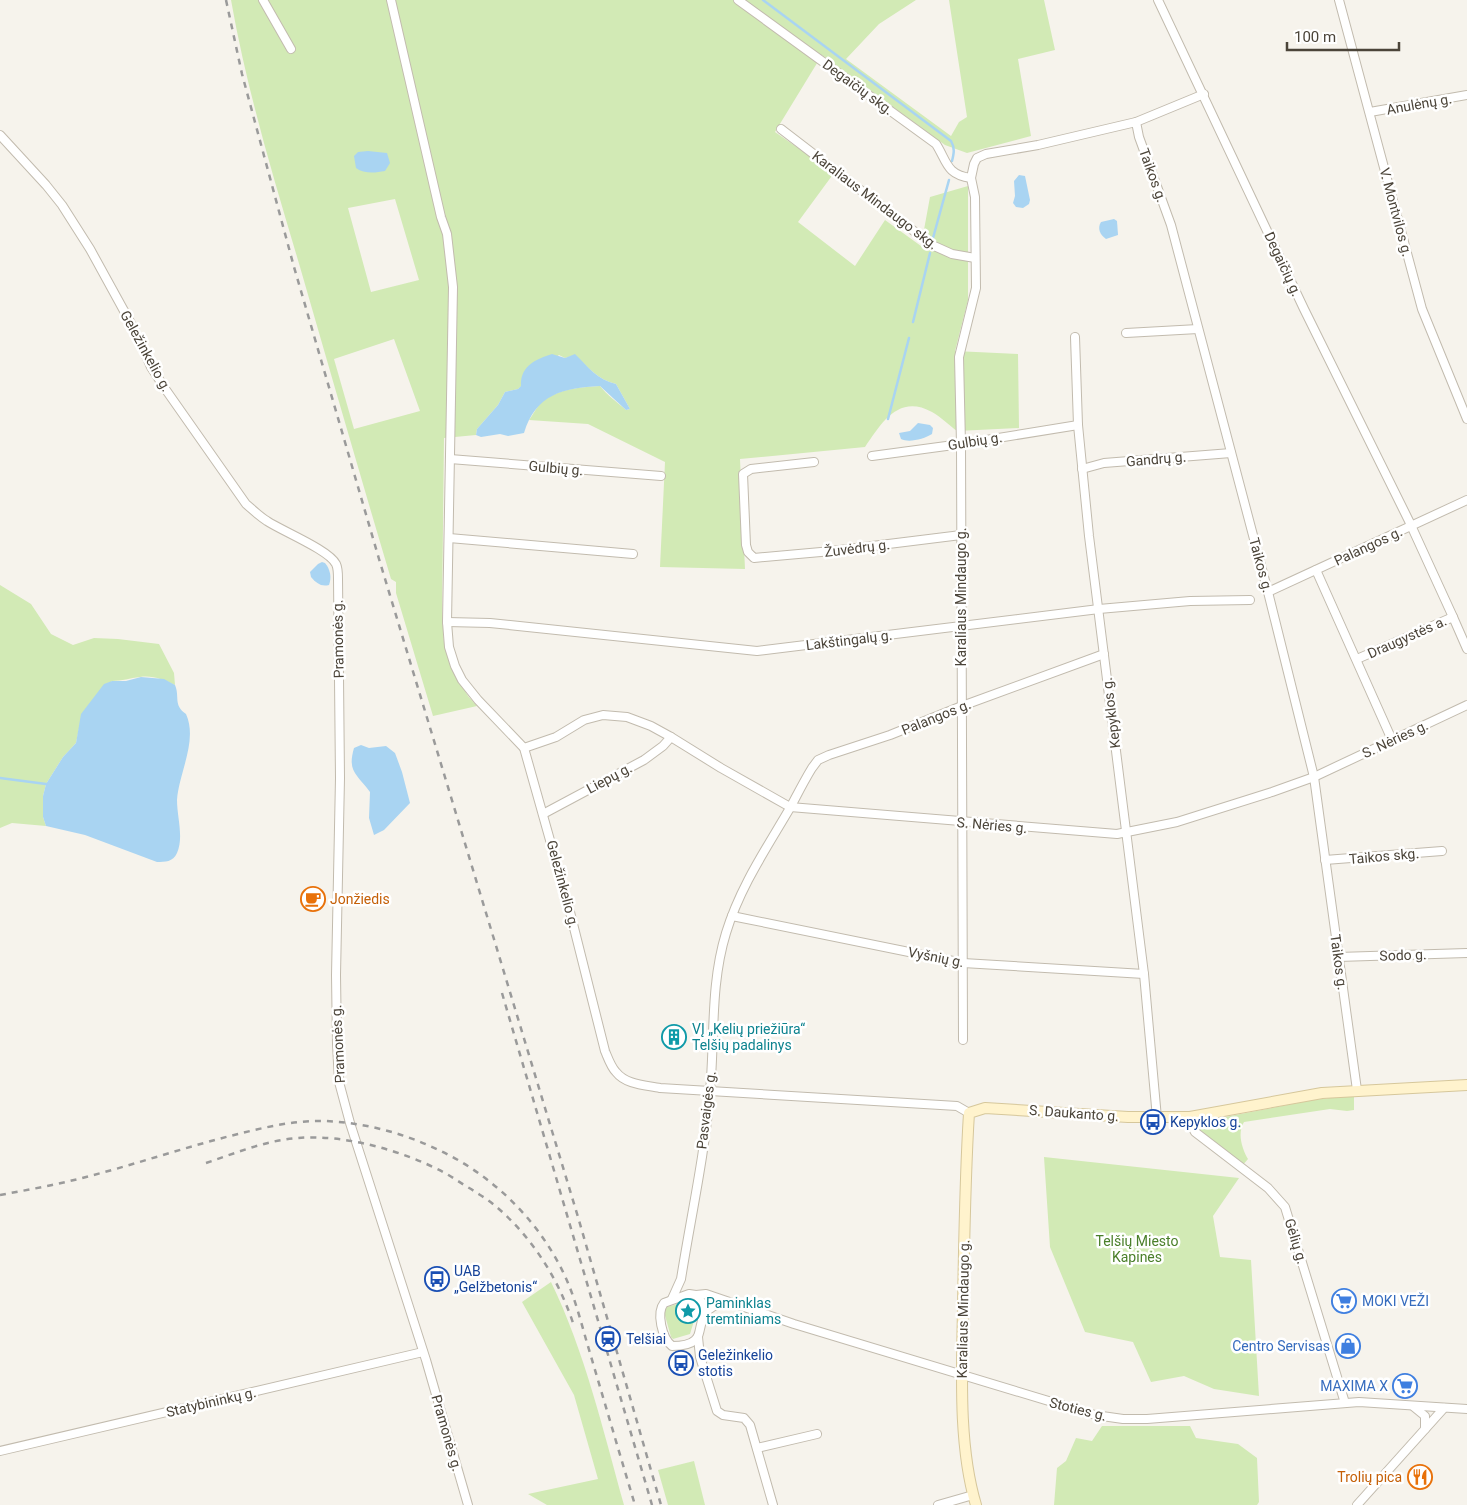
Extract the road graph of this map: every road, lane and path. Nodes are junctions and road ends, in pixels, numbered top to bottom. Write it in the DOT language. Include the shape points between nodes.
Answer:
graph roads {
  1 [pos="263,0"];
  2 [pos="391,0"];
  3 [pos="738,0"];
  4 [pos="1158,0"];
  5 [pos="1339,0"];
  6 [pos="291,49"];
  7 [pos="1204,94"];
  8 [pos="1467,95"];
  9 [pos="1370,112"];
  10 [pos="1136,122"];
  11 [pos="781,129"];
  12 [pos="0,135"];
  13 [pos="971,178"];
  14 [pos="975,258"];
  15 [pos="1198,328"];
  16 [pos="1126,333"];
  17 [pos="1075,337"];
  18 [pos="1467,419"];
  19 [pos="1078,425"];
  20 [pos="961,444"];
  21 [pos="1231,453"];
  22 [pos="872,456"];
  23 [pos="450,459"];
  24 [pos="814,462"];
  25 [pos="1082,469"];
  26 [pos="661,476"];
  27 [pos="1467,500"];
  28 [pos="1411,526"];
  29 [pos="961,536"];
  30 [pos="449,538"];
  31 [pos="633,554"];
  32 [pos="336,564"];
  33 [pos="1316,570"];
  34 [pos="1268,592"];
  35 [pos="1250,600"];
  36 [pos="1099,609"];
  37 [pos="1453,617"];
  38 [pos="447,622"];
  39 [pos="962,626"];
  40 [pos="1467,649"];
  41 [pos="1104,654"];
  42 [pos="1357,659"];
  43 [pos="1467,705"];
  44 [pos="962,706"];
  45 [pos="671,737"];
  46 [pos="1392,740"];
  47 [pos="524,748"];
  48 [pos="1314,777"];
  49 [pos="790,807"];
  50 [pos="543,814"];
  51 [pos="963,822"];
  52 [pos="1125,832"];
  53 [pos="1442,851"];
  54 [pos="1325,860"];
  55 [pos="732,916"];
  56 [pos="1467,953"];
  57 [pos="1338,957"];
  58 [pos="964,964"];
  59 [pos="1144,974"];
  60 [pos="963,1040"];
  61 [pos="1467,1085"];
  62 [pos="1357,1090"];
  63 [pos="710,1091"];
  64 [pos="969,1113"];
  65 [pos="1190,1117"];
  66 [pos="1157,1118"];
  67 [pos="681,1279"];
  68 [pos="694,1294"];
  69 [pos="672,1299"];
  70 [pos="726,1302"];
  71 [pos="704,1313"];
  72 [pos="698,1337"];
  73 [pos="680,1346"];
  74 [pos="423,1352"];
  75 [pos="700,1357"];
  76 [pos="962,1376"];
  77 [pos="1344,1403"];
  78 [pos="1414,1407"];
  79 [pos="1444,1408"];
  80 [pos="1467,1409"];
  81 [pos="1425,1429"];
  82 [pos="817,1434"];
  83 [pos="757,1448"];
  84 [pos="0,1451"];
  85 [pos="975,1500"];
  86 [pos="468,1505"];
  87 [pos="773,1505"];
  88 [pos="938,1505"];
  89 [pos="1358,1505"];
  1 -- 6 [label="street"];
  2 -- 23 [label="street, Geležinkelio g." via="447,234 453,287"];
  3 -- 13 [label="street, Degaičių skg." via="936,144 956,174"];
  4 -- 7 [label="street, Degaičių g."];
  5 -- 9 [label="street, V. Montvilos g."];
  7 -- 10 [label="street"];
  7 -- 28 [label="street, Degaičių g." via="1304,309"];
  8 -- 9 [label="street, Anulėnų g."];
  9 -- 18 [label="street, V. Montvilos g." via="1422,308"];
  10 -- 13 [label="street, Karaliaus Mindaugo g." via="977,158"];
  10 -- 15 [label="street, Taikos g." via="1171,225"];
  11 -- 14 [label="street, Karaliaus Mindaugo skg." via="932,245 952,254"];
  12 -- 32 [label="street, Geležinkelio g." via="62,205 134,329 151,367 246,504 268,522 317,547"];
  13 -- 14 [label="street, Karaliaus Mindaugo g." via="975,197"];
  14 -- 20 [label="street, Karaliaus Mindaugo g." via="976,288 959,357"];
  15 -- 16 [label="street"];
  15 -- 21 [label="street, Taikos g."];
  17 -- 19 [label="street, Kepyklos g."];
  19 -- 20 [label="street, Gulbių g."];
  19 -- 25 [label="street, Kepyklos g."];
  20 -- 22 [label="street, Gulbių g."];
  20 -- 29 [label="street, Karaliaus Mindaugo g."];
  21 -- 25 [label="street, Gandrų g." via="1104,463"];
  21 -- 34 [label="street, Taikos g."];
  23 -- 26 [label="street, Gulbių g."];
  23 -- 30 [label="street, Geležinkelio g."];
  24 -- 29 [label="street, Žuvėdrų g." via="751,469 743,474 746,544 754,558"];
  25 -- 36 [label="street, Kepyklos g."];
  27 -- 28 [label="street, Palangos g."];
  28 -- 33 [label="street, Palangos g."];
  28 -- 37 [label="street, Degaičių g."];
  29 -- 39 [label="street, Karaliaus Mindaugo g."];
  30 -- 31 [label="street"];
  30 -- 38 [label="street, Geležinkelio g."];
  32 -- 74 [label="street, Pramonės g." via="340,778 336,975 339,1082"];
  33 -- 34 [label="street, Palangos g."];
  33 -- 42 [label="street"];
  34 -- 48 [label="street, Taikos g."];
  35 -- 36 [label="street, Lakštingalų g." via="1190,601"];
  36 -- 39 [label="street, Lakštingalų g."];
  36 -- 41 [label="street, Kepyklos g."];
  37 -- 40 [label="street, Draugystės a."];
  37 -- 42 [label="street, Draugystės a."];
  38 -- 39 [label="street, Lakštingalų g." via="490,623 757,651"];
  38 -- 47 [label="street, Geležinkelio g." via="449,647 462,680"];
  39 -- 44 [label="street, Karaliaus Mindaugo g."];
  41 -- 44 [label="street, Palangos g."];
  41 -- 52 [label="street, Kepyklos g."];
  42 -- 46 [label="street"];
  43 -- 46 [label="street, S. Nėries g."];
  44 -- 49 [label="street, Palangos g." via="823,757 812,768"];
  44 -- 51 [label="street, Karaliaus Mindaugo g."];
  45 -- 47 [label="street, S. Nėries g." via="627,717 603,716 584,720 556,737"];
  45 -- 49 [label="street, S. Nėries g."];
  45 -- 50 [label="street, Liepų g." via="644,760"];
  46 -- 48 [label="street, S. Nėries g."];
  47 -- 50 [label="street, Geležinkelio g."];
  48 -- 52 [label="street, S. Nėries g." via="1177,822"];
  48 -- 54 [label="street, Taikos g."];
  49 -- 51 [label="street, S. Nėries g."];
  49 -- 55 [label="street, Pasvaigės g." via="753,870"];
  50 -- 63 [label="street, Geležinkelio g." via="605,1051 615,1072 622,1078 660,1088"];
  51 -- 52 [label="street, S. Nėries g." via="1104,834"];
  51 -- 58 [label="street, Karaliaus Mindaugo g."];
  52 -- 59 [label="street, Kepyklos g."];
  53 -- 54 [label="street, Taikos skg."];
  54 -- 57 [label="street, Taikos g."];
  55 -- 58 [label="street, Vyšnių g."];
  55 -- 63 [label="street, Pasvaigės g." via="717,974"];
  56 -- 57 [label="street, Sodo g."];
  57 -- 62 [label="street, Taikos g."];
  58 -- 59 [label="street, Vyšnių g."];
  58 -- 60 [label="street, Karaliaus Mindaugo g."];
  59 -- 66 [label="street, Kepyklos g."];
  61 -- 62 [label="main road, S. Daukanto g."];
  62 -- 65 [label="main road, S. Daukanto g." via="1322,1093"];
  63 -- 64 [label="street, S. Daukanto g." via="957,1106"];
  63 -- 67 [label="street, Pasvaigės g."];
  64 -- 66 [label="main road, S. Daukanto g." via="985,1108"];
  64 -- 76 [label="main road, Karaliaus Mindaugo g."];
  65 -- 66 [label="main road, S. Daukanto g."];
  65 -- 77 [label="street, Gėlių g." via="1195,1132 1268,1188 1285,1207"];
  67 -- 68 [label="street"];
  67 -- 69 [label="street, Pasvaigės g."];
  68 -- 69 [label="street"];
  68 -- 70 [label="street, Stoties g." via="706,1294"];
  68 -- 71 [label="street" via="701,1300"];
  69 -- 73 [label="street" via="661,1306 659,1315 669,1344"];
  70 -- 71 [label="street"];
  70 -- 76 [label="street, Stoties g."];
  71 -- 72 [label="street"];
  72 -- 73 [label="street"];
  72 -- 75 [label="street"];
  73 -- 75 [label="street"];
  74 -- 84 [label="street, Statybininkų g."];
  74 -- 86 [label="street, Pramonės g."];
  75 -- 83 [label="street" via="717,1411 744,1418 750,1425"];
  76 -- 77 [label="street, Stoties g." via="1095,1415 1123,1419"];
  76 -- 85 [label="main road, Karaliaus Mindaugo g." via="964,1434"];
  77 -- 78 [label="street, Stoties g."];
  78 -- 79 [label="street, Stoties g."];
  78 -- 81 [label="street" via="1424,1416"];
  79 -- 80 [label="street, Stoties g."];
  79 -- 81 [label="street"];
  81 -- 89 [label="street"];
  82 -- 83 [label="street"];
  83 -- 87 [label="street"];
  85 -- 88 [label="street"];
}
